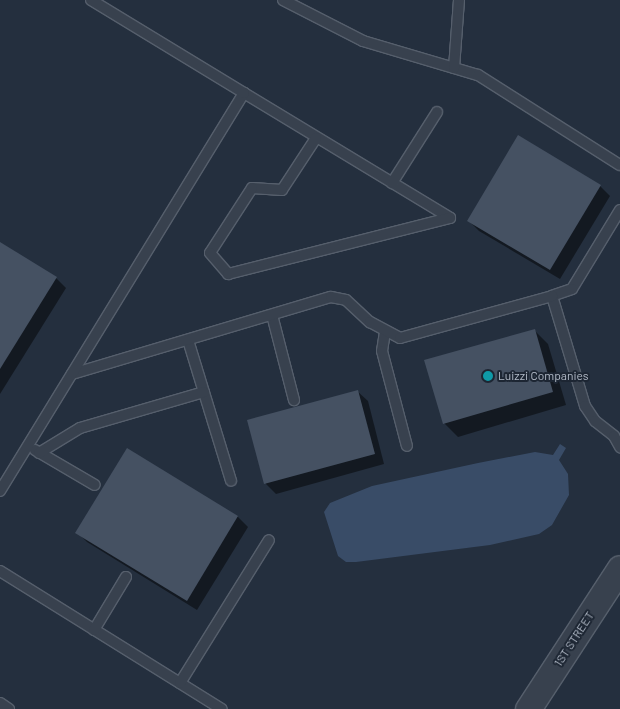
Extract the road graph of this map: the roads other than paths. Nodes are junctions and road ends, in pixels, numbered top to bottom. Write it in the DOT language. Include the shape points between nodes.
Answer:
graph roads {
  1 [pos="91,0"];
  2 [pos="283,0"];
  3 [pos="459,0"];
  4 [pos="454,68"];
  5 [pos="244,93"];
  6 [pos="437,112"];
  7 [pos="316,138"];
  8 [pos="620,165"];
  9 [pos="392,183"];
  10 [pos="620,210"];
  11 [pos="552,296"];
  12 [pos="272,315"];
  13 [pos="385,332"];
  14 [pos="188,340"];
  15 [pos="72,374"];
  16 [pos="204,392"];
  17 [pos="294,400"];
  18 [pos="617,437"];
  19 [pos="27,446"];
  20 [pos="407,446"];
  21 [pos="620,447"];
  22 [pos="39,453"];
  23 [pos="230,481"];
  24 [pos="95,486"];
  25 [pos="0,491"];
  26 [pos="270,540"];
  27 [pos="620,568"];
  28 [pos="0,571"];
  29 [pos="126,577"];
  30 [pos="94,630"];
  31 [pos="180,683"];
  32 [pos="0,703"];
  33 [pos="9,709"];
  34 [pos="222,709"];
  35 [pos="528,709"];
  1 -- 5 [label="lane"];
  2 -- 4 [label="lane" via="362,41"];
  3 -- 4 [label="lane"];
  4 -- 8 [label="lane" via="478,75"];
  5 -- 7 [label="lane"];
  5 -- 15 [label="lane"];
  6 -- 9 [label="lane"];
  7 -- 9 [label="lane"];
  7 -- 9 [label="lane" via="282,190 252,188 210,253 228,274 450,218"];
  10 -- 11 [label="lane" via="572,289"];
  11 -- 13 [label="lane" via="400,338"];
  11 -- 18 [label="lane" via="585,406 595,422"];
  12 -- 13 [label="lane" via="331,297 338,298 346,300"];
  12 -- 14 [label="lane"];
  12 -- 17 [label="lane"];
  13 -- 20 [label="lane" via="382,351"];
  14 -- 15 [label="lane"];
  14 -- 16 [label="lane"];
  15 -- 19 [label="lane"];
  16 -- 22 [label="lane" via="80,428"];
  16 -- 23 [label="lane"];
  18 -- 21 [label="lane"];
  19 -- 22 [label="lane"];
  19 -- 25 [label="lane"];
  22 -- 24 [label="lane"];
  26 -- 31 [label="lane"];
  27 -- 35 [label="street, 1ST STREET"];
  28 -- 30 [label="lane"];
  29 -- 30 [label="lane"];
  30 -- 31 [label="lane"];
  31 -- 34 [label="lane"];
  32 -- 33 [label="lane"];
}
